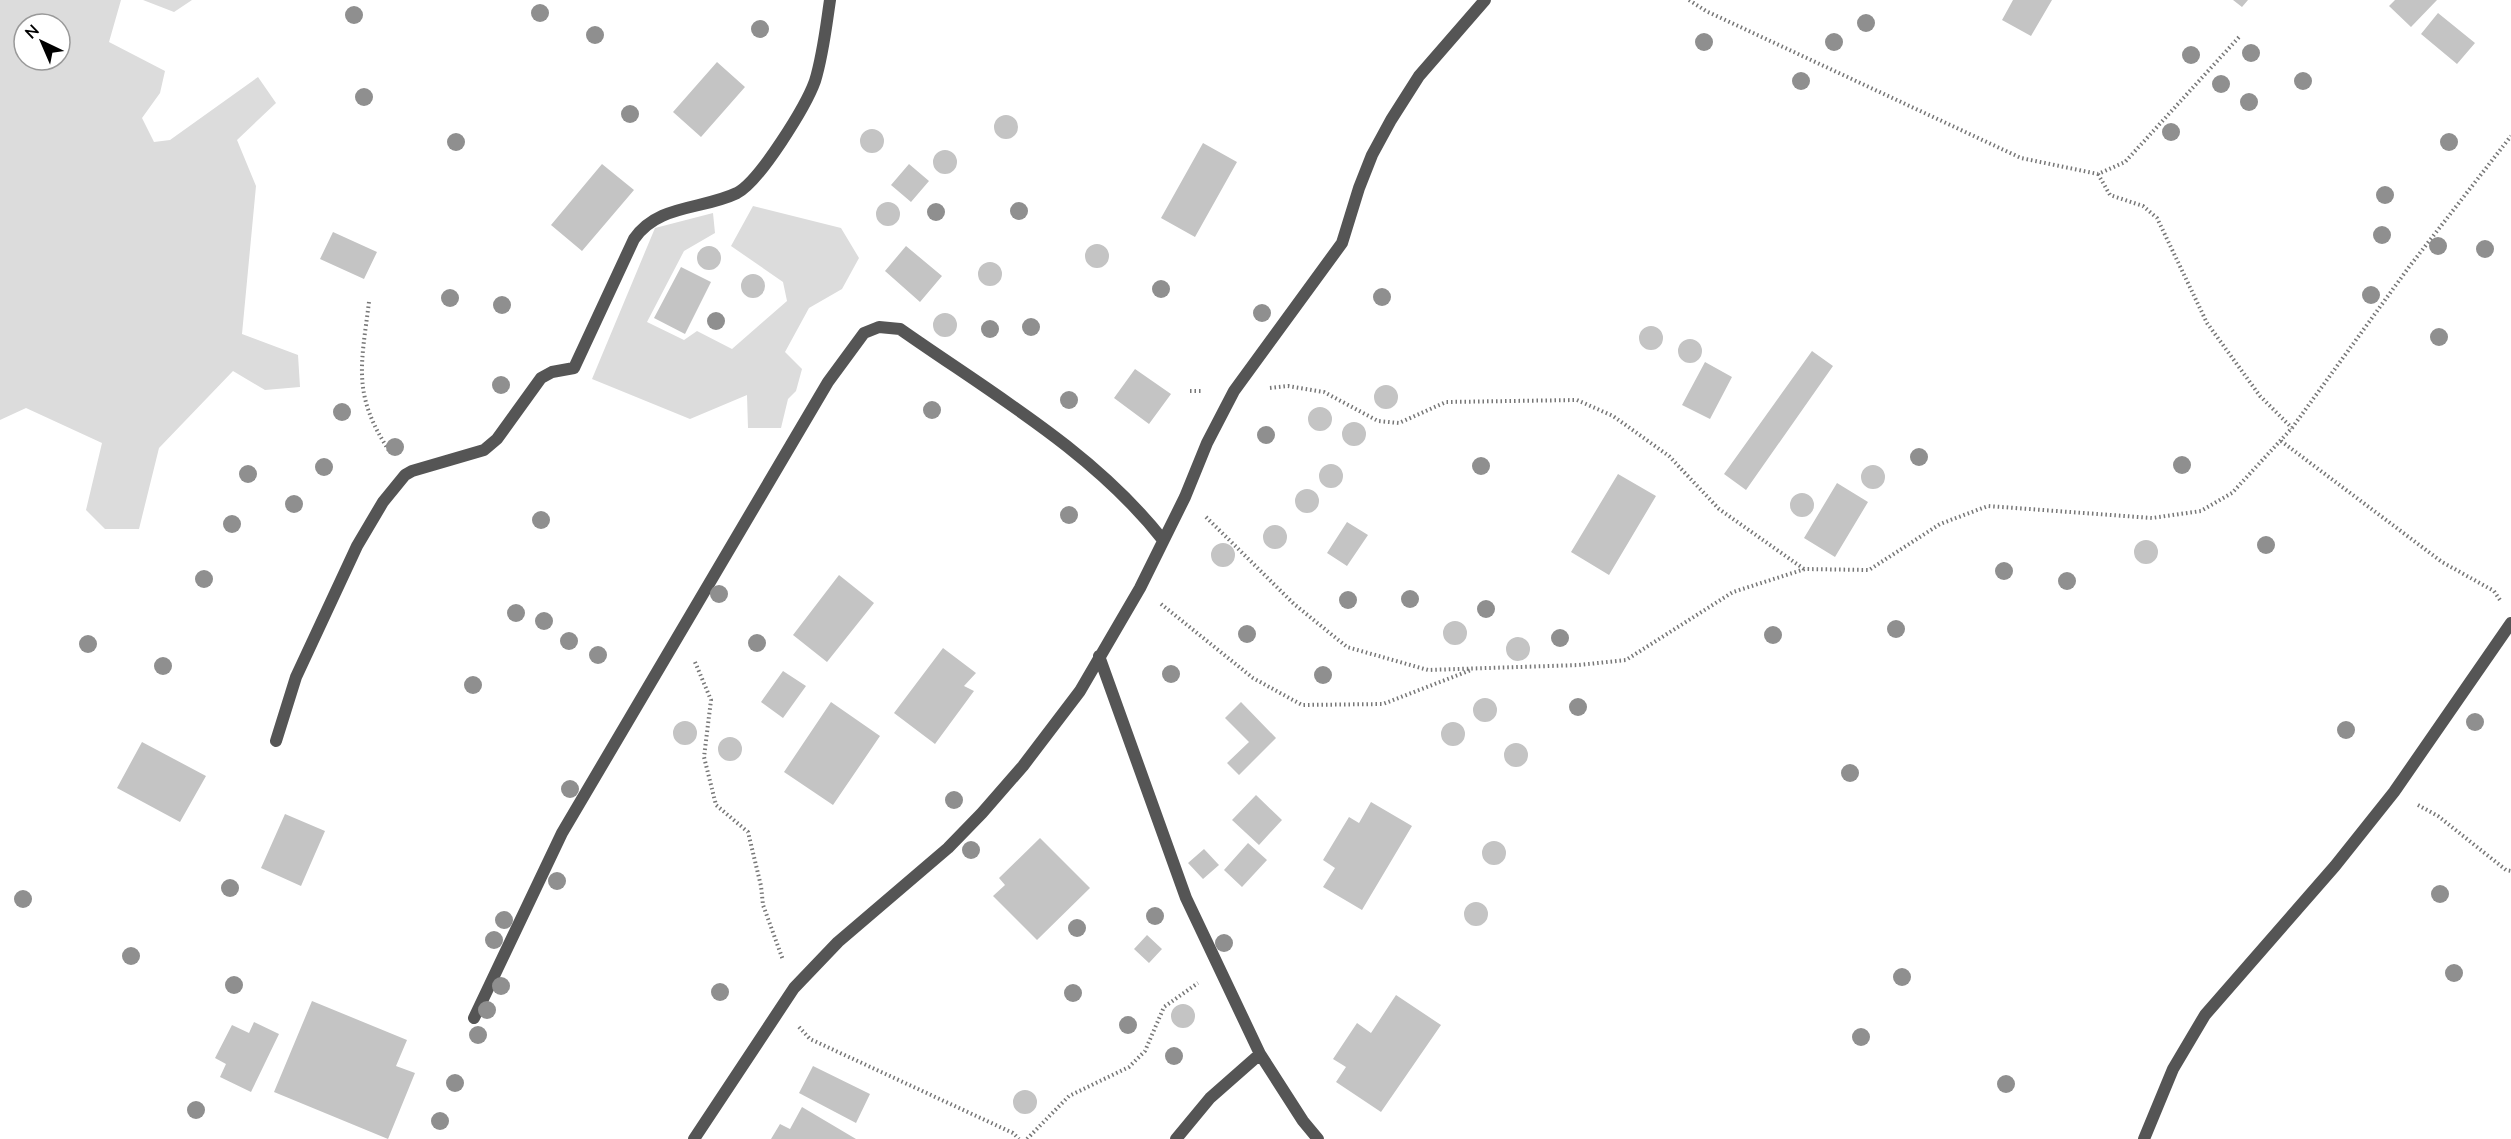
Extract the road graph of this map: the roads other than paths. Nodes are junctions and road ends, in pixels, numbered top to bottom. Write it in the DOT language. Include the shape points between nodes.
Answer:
graph roads {
  1 [pos="830,0"];
  2 [pos="1485,0"];
  3 [pos="1163,540"];
  4 [pos="2511,623"];
  5 [pos="1099,656"];
  6 [pos="276,741"];
  7 [pos="474,1018"];
  8 [pos="1260,1054"];
  9 [pos="694,1139"];
  10 [pos="1176,1139"];
  11 [pos="1318,1139"];
  12 [pos="2144,1139"];
  1 -- 6 [label="street" via="814,83 759,174 737,193 659,217 642,227 574,368 541,378 484,450 418,468 405,475 383,502 357,546 296,677"];
  2 -- 3 [label="street" via="1419,76 1372,156 1342,243 1234,391"];
  3 -- 5 [label="street" via="1140,588"];
  3 -- 7 [label="street" via="1145,517 1067,447 900,329 879,327 864,333 828,381 676,643 610,748 562,833"];
  4 -- 12 [label="street" via="2394,792 2205,1015 2173,1069"];
  5 -- 8 [label="street" via="1186,898"];
  5 -- 9 [label="street" via="1080,691 982,813 948,848 838,942 794,988"];
  8 -- 10 [label="street" via="1210,1098"];
  8 -- 11 [label="street"];
}
